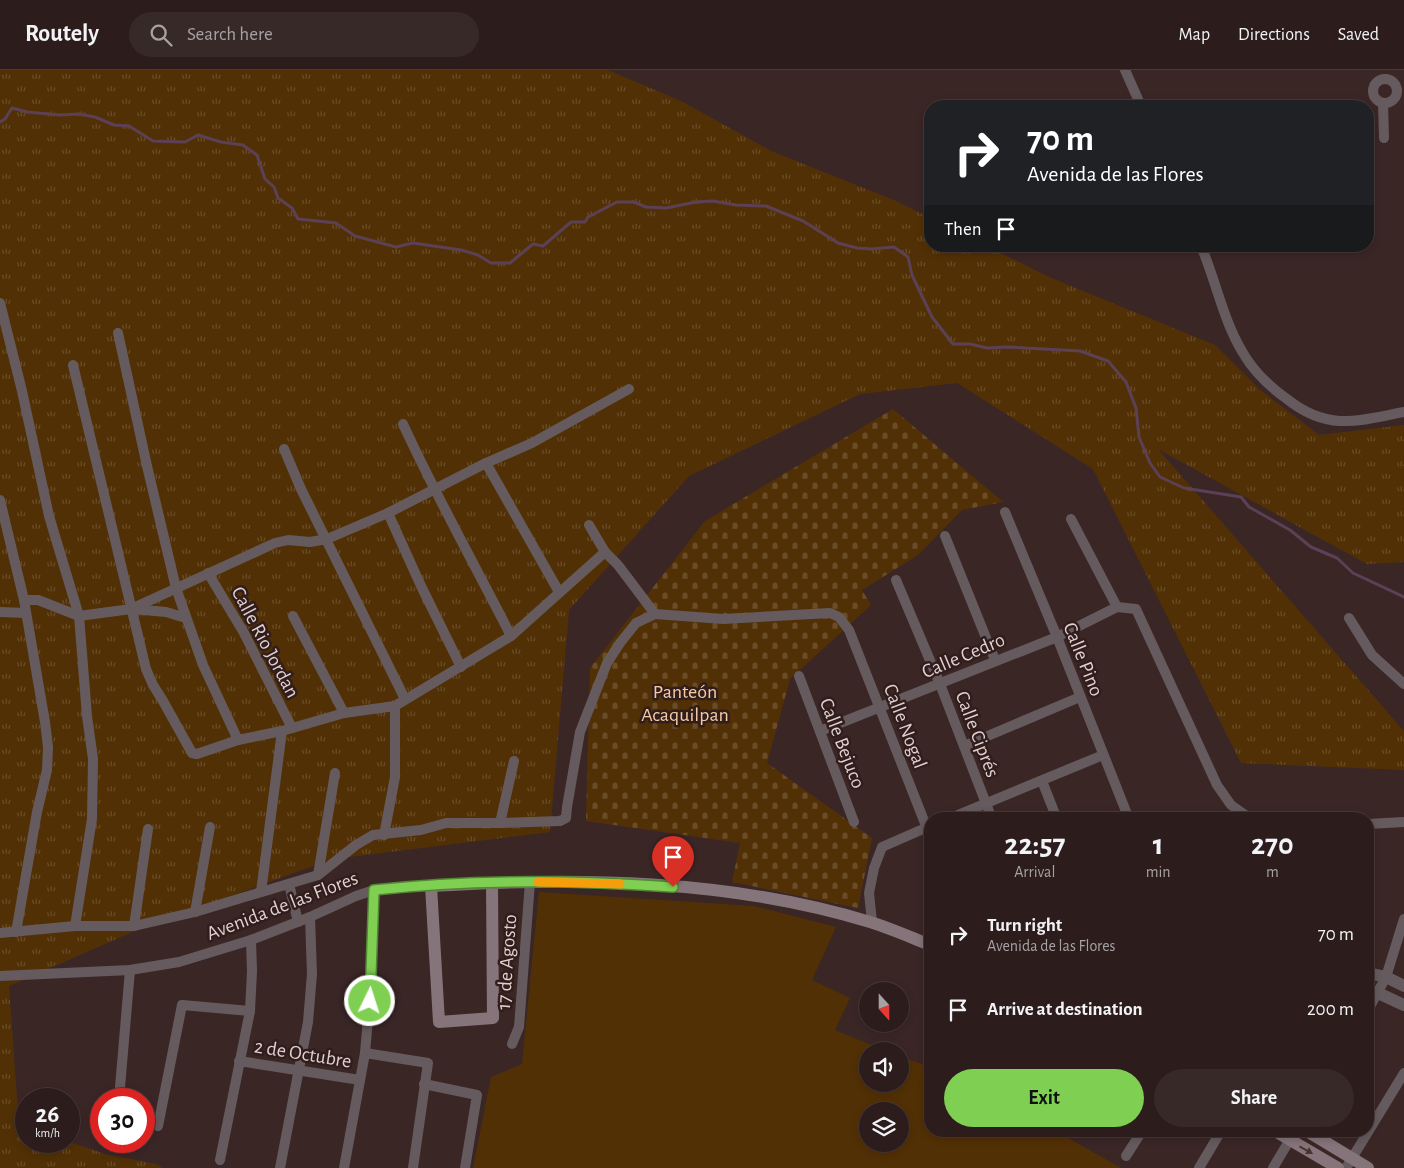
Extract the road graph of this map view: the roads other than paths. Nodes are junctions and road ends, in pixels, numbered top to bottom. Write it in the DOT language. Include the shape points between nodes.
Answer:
graph roads {
  1 [pos="1126,70"];
  2 [pos="1400,86"];
  3 [pos="1399,98"];
  4 [pos="1138,100"];
  5 [pos="1383,103"];
  6 [pos="1384,138"];
  7 [pos="1203,252"];
  8 [pos="0,303"];
  9 [pos="118,333"];
  10 [pos="73,365"];
  11 [pos="628,389"];
  12 [pos="1404,412"];
  13 [pos="403,424"];
  14 [pos="284,449"];
  15 [pos="486,462"];
  16 [pos="433,489"];
  17 [pos="0,500"];
  18 [pos="1005,512"];
  19 [pos="388,513"];
  20 [pos="1071,519"];
  21 [pos="589,525"];
  22 [pos="945,536"];
  23 [pos="327,539"];
  24 [pos="605,552"];
  25 [pos="208,574"];
  26 [pos="896,580"];
  27 [pos="176,588"];
  28 [pos="559,592"];
  29 [pos="24,600"];
  30 [pos="1117,607"];
  31 [pos="131,609"];
  32 [pos="0,612"];
  33 [pos="26,613"];
  34 [pos="655,614"];
  35 [pos="79,616"];
  36 [pos="293,616"];
  37 [pos="186,618"];
  38 [pos="1350,618"];
  39 [pos="0,619"];
  40 [pos="511,636"];
  41 [pos="1056,637"];
  42 [pos="995,660"];
  43 [pos="461,667"];
  44 [pos="799,676"];
  45 [pos="1403,680"];
  46 [pos="940,684"];
  47 [pos="1080,697"];
  48 [pos="406,699"];
  49 [pos="394,706"];
  50 [pos="881,708"];
  51 [pos="344,713"];
  52 [pos="287,730"];
  53 [pos="820,731"];
  54 [pos="238,740"];
  55 [pos="964,746"];
  56 [pos="1103,755"];
  57 [pos="514,762"];
  58 [pos="335,773"];
  59 [pos="1042,780"];
  60 [pos="986,803"];
  61 [pos="965,812"];
  62 [pos="989,812"];
  63 [pos="1054,812"];
  64 [pos="1126,812"];
  65 [pos="1241,812"];
  66 [pos="924,817"];
  67 [pos="854,822"];
  68 [pos="1404,822"];
  69 [pos="500,823"];
  70 [pos="1374,824"];
  71 [pos="210,827"];
  72 [pos="148,829"];
  73 [pos="924,832"];
  74 [pos="384,835"];
  75 [pos="318,875"];
  76 [pos="492,882"];
  77 [pos="530,882"];
  78 [pos="289,884"];
  79 [pos="431,886"];
  80 [pos="374,890"];
  81 [pos="261,892"];
  82 [pos="194,912"];
  83 [pos="310,917"];
  84 [pos="1404,919"];
  85 [pos="298,922"];
  86 [pos="872,922"];
  87 [pos="75,926"];
  88 [pos="134,926"];
  89 [pos="16,932"];
  90 [pos="0,933"];
  91 [pos="251,940"];
  92 [pos="924,943"];
  93 [pos="130,970"];
  94 [pos="1374,974"];
  95 [pos="0,976"];
  96 [pos="1386,977"];
  97 [pos="1404,986"];
  98 [pos="1374,991"];
  99 [pos="1374,992"];
  100 [pos="1404,1005"];
  101 [pos="250,1011"];
  102 [pos="512,1044"];
  103 [pos="365,1054"];
  104 [pos="239,1061"];
  105 [pos="300,1070"];
  106 [pos="1404,1073"];
  107 [pos="360,1080"];
  108 [pos="424,1084"];
  109 [pos="120,1088"];
  110 [pos="1374,1122"];
  111 [pos="158,1126"];
  112 [pos="1138,1137"];
  113 [pos="1217,1137"];
  114 [pos="1291,1137"];
  115 [pos="1293,1137"];
  116 [pos="1315,1137"];
  117 [pos="1365,1137"];
  118 [pos="1126,1156"];
  119 [pos="220,1160"];
  120 [pos="1349,1163"];
  121 [pos="280,1168"];
  122 [pos="344,1168"];
  123 [pos="413,1168"];
  124 [pos="465,1168"];
  125 [pos="1199,1168"];
  126 [pos="1272,1168"];
  127 [pos="1338,1168"];
  128 [pos="1368,1168"];
  1 -- 4 [label="street"];
  2 -- 3 [label="street"];
  2 -- 5 [label="street" via="1386,79 1375,84 1374,96"];
  3 -- 5 [label="street"];
  5 -- 6 [label="street"];
  7 -- 12 [label="street" via="1242,353 1272,388 1318,417 1339,421"];
  8 -- 35 [label="street" via="49,516"];
  9 -- 27 [label="street"];
  10 -- 31 [label="street"];
  11 -- 15 [label="street" via="532,443"];
  13 -- 16 [label="street"];
  14 -- 23 [label="street"];
  15 -- 16 [label="street"];
  15 -- 28 [label="street"];
  16 -- 19 [label="street"];
  16 -- 40 [label="street"];
  17 -- 29 [label="street"];
  18 -- 41 [label="street, Calle Pino"];
  19 -- 23 [label="street"];
  19 -- 43 [label="street"];
  20 -- 30 [label="street"];
  21 -- 24 [label="street"];
  22 -- 42 [label="street"];
  23 -- 25 [label="street" via="275,543"];
  23 -- 48 [label="street"];
  24 -- 28 [label="street"];
  24 -- 34 [label="street"];
  25 -- 27 [label="street"];
  25 -- 52 [label="street, Calle Rio Jordan" via="244,633"];
  26 -- 46 [label="street, Calle Ciprés"];
  27 -- 31 [label="street"];
  27 -- 37 [label="street"];
  28 -- 40 [label="street"];
  29 -- 33 [label="street"];
  29 -- 35 [label="street" via="38,600"];
  30 -- 41 [label="street, Calle Cedro"];
  30 -- 65 [label="street" via="1136,608 1217,785 1231,805"];
  31 -- 35 [label="street"];
  31 -- 37 [label="street" via="166,612"];
  31 -- 54 [label="street" via="152,685 192,753"];
  32 -- 33 [label="street"];
  32 -- 39 [label="street"];
  33 -- 89 [label="street" via="48,747 47,770"];
  34 -- 50 [label="street, Calle Nogal" via="723,619 830,613 839,617 849,630"];
  34 -- 69 [label="street" via="636,623 607,663 580,732 566,818 560,821"];
  35 -- 87 [label="street" via="93,759 92,819"];
  36 -- 51 [label="street"];
  37 -- 54 [label="street" via="203,665"];
  38 -- 45 [label="street" via="1372,656"];
  40 -- 43 [label="street"];
  41 -- 42 [label="street, Calle Cedro"];
  41 -- 47 [label="street, Calle Pino"];
  42 -- 46 [label="street, Calle Cedro"];
  43 -- 48 [label="street"];
  44 -- 53 [label="street, Calle Bejuco"];
  46 -- 50 [label="street, Calle Cedro"];
  46 -- 55 [label="street, Calle Ciprés"];
  47 -- 55 [label="street"];
  47 -- 56 [label="street, Calle Pino"];
  48 -- 49 [label="street"];
  49 -- 51 [label="street"];
  49 -- 74 [label="street" via="396,777"];
  50 -- 53 [label="street, Calle Cedro"];
  50 -- 66 [label="street, Calle Nogal"];
  51 -- 52 [label="street"];
  52 -- 54 [label="street"];
  52 -- 81 [label="street"];
  53 -- 67 [label="street, Calle Bejuco"];
  55 -- 60 [label="street, Calle Ciprés"];
  56 -- 59 [label="street"];
  56 -- 64 [label="street, Calle Pino"];
  57 -- 69 [label="street"];
  58 -- 75 [label="street"];
  59 -- 60 [label="street"];
  59 -- 63 [label="street"];
  60 -- 61 [label="street"];
  60 -- 62 [label="street, Calle Ciprés"];
  68 -- 70 [label="street"];
  69 -- 74 [label="street" via="446,823"];
  71 -- 82 [label="street"];
  72 -- 88 [label="street"];
  73 -- 86 [label="street" via="882,847 869,893"];
  74 -- 75 [label="street" via="364,840"];
  75 -- 78 [label="street"];
  76 -- 77 [label="main road, Avenida de las Flores"];
  76 -- 79 [label="main road, Avenida de las Flores"];
  76 -- 79 [label="main road" via="493,1018 439,1022"];
  77 -- 86 [label="main road, Avenida de las Flores" via="635,884 752,895"];
  77 -- 102 [label="street, 17 de Agosto" via="519,1027"];
  78 -- 81 [label="street"];
  78 -- 85 [label="street"];
  79 -- 80 [label="street, Avenida de las Flores"];
  80 -- 83 [label="street, Avenida de las Flores"];
  80 -- 103 [label="street"];
  81 -- 82 [label="street"];
  82 -- 88 [label="street"];
  83 -- 85 [label="street, Avenida de las Flores"];
  83 -- 105 [label="street" via="312,974"];
  84 -- 96 [label="street"];
  85 -- 91 [label="street, Avenida de las Flores"];
  86 -- 92 [label="main road, Avenida de las Flores"];
  87 -- 88 [label="street"];
  87 -- 89 [label="street"];
  89 -- 90 [label="street"];
  91 -- 93 [label="street, Avenida de las Flores" via="179,962"];
  91 -- 101 [label="street"];
  93 -- 95 [label="street, Avenida de las Flores"];
  93 -- 109 [label="street"];
  94 -- 96 [label="street"];
  96 -- 97 [label="street"];
  96 -- 98 [label="street"];
  99 -- 100 [label="street"];
  101 -- 104 [label="street"];
  101 -- 111 [label="street" via="182,1005"];
  103 -- 107 [label="street"];
  103 -- 108 [label="street" via="428,1063"];
  104 -- 105 [label="street, 2 de Octubre"];
  104 -- 119 [label="street"];
  105 -- 107 [label="street, 2 de Octubre"];
  105 -- 121 [label="street"];
  106 -- 110 [label="street"];
  107 -- 122 [label="street"];
  108 -- 123 [label="street"];
  108 -- 124 [label="street" via="477,1095"];
  112 -- 118 [label="street"];
  113 -- 125 [label="street"];
  114 -- 126 [label="street"];
  115 -- 127 [label="main road, one-way"];
  116 -- 120 [label="main road"];
  117 -- 120 [label="street"];
  120 -- 128 [label="main road"];
}
